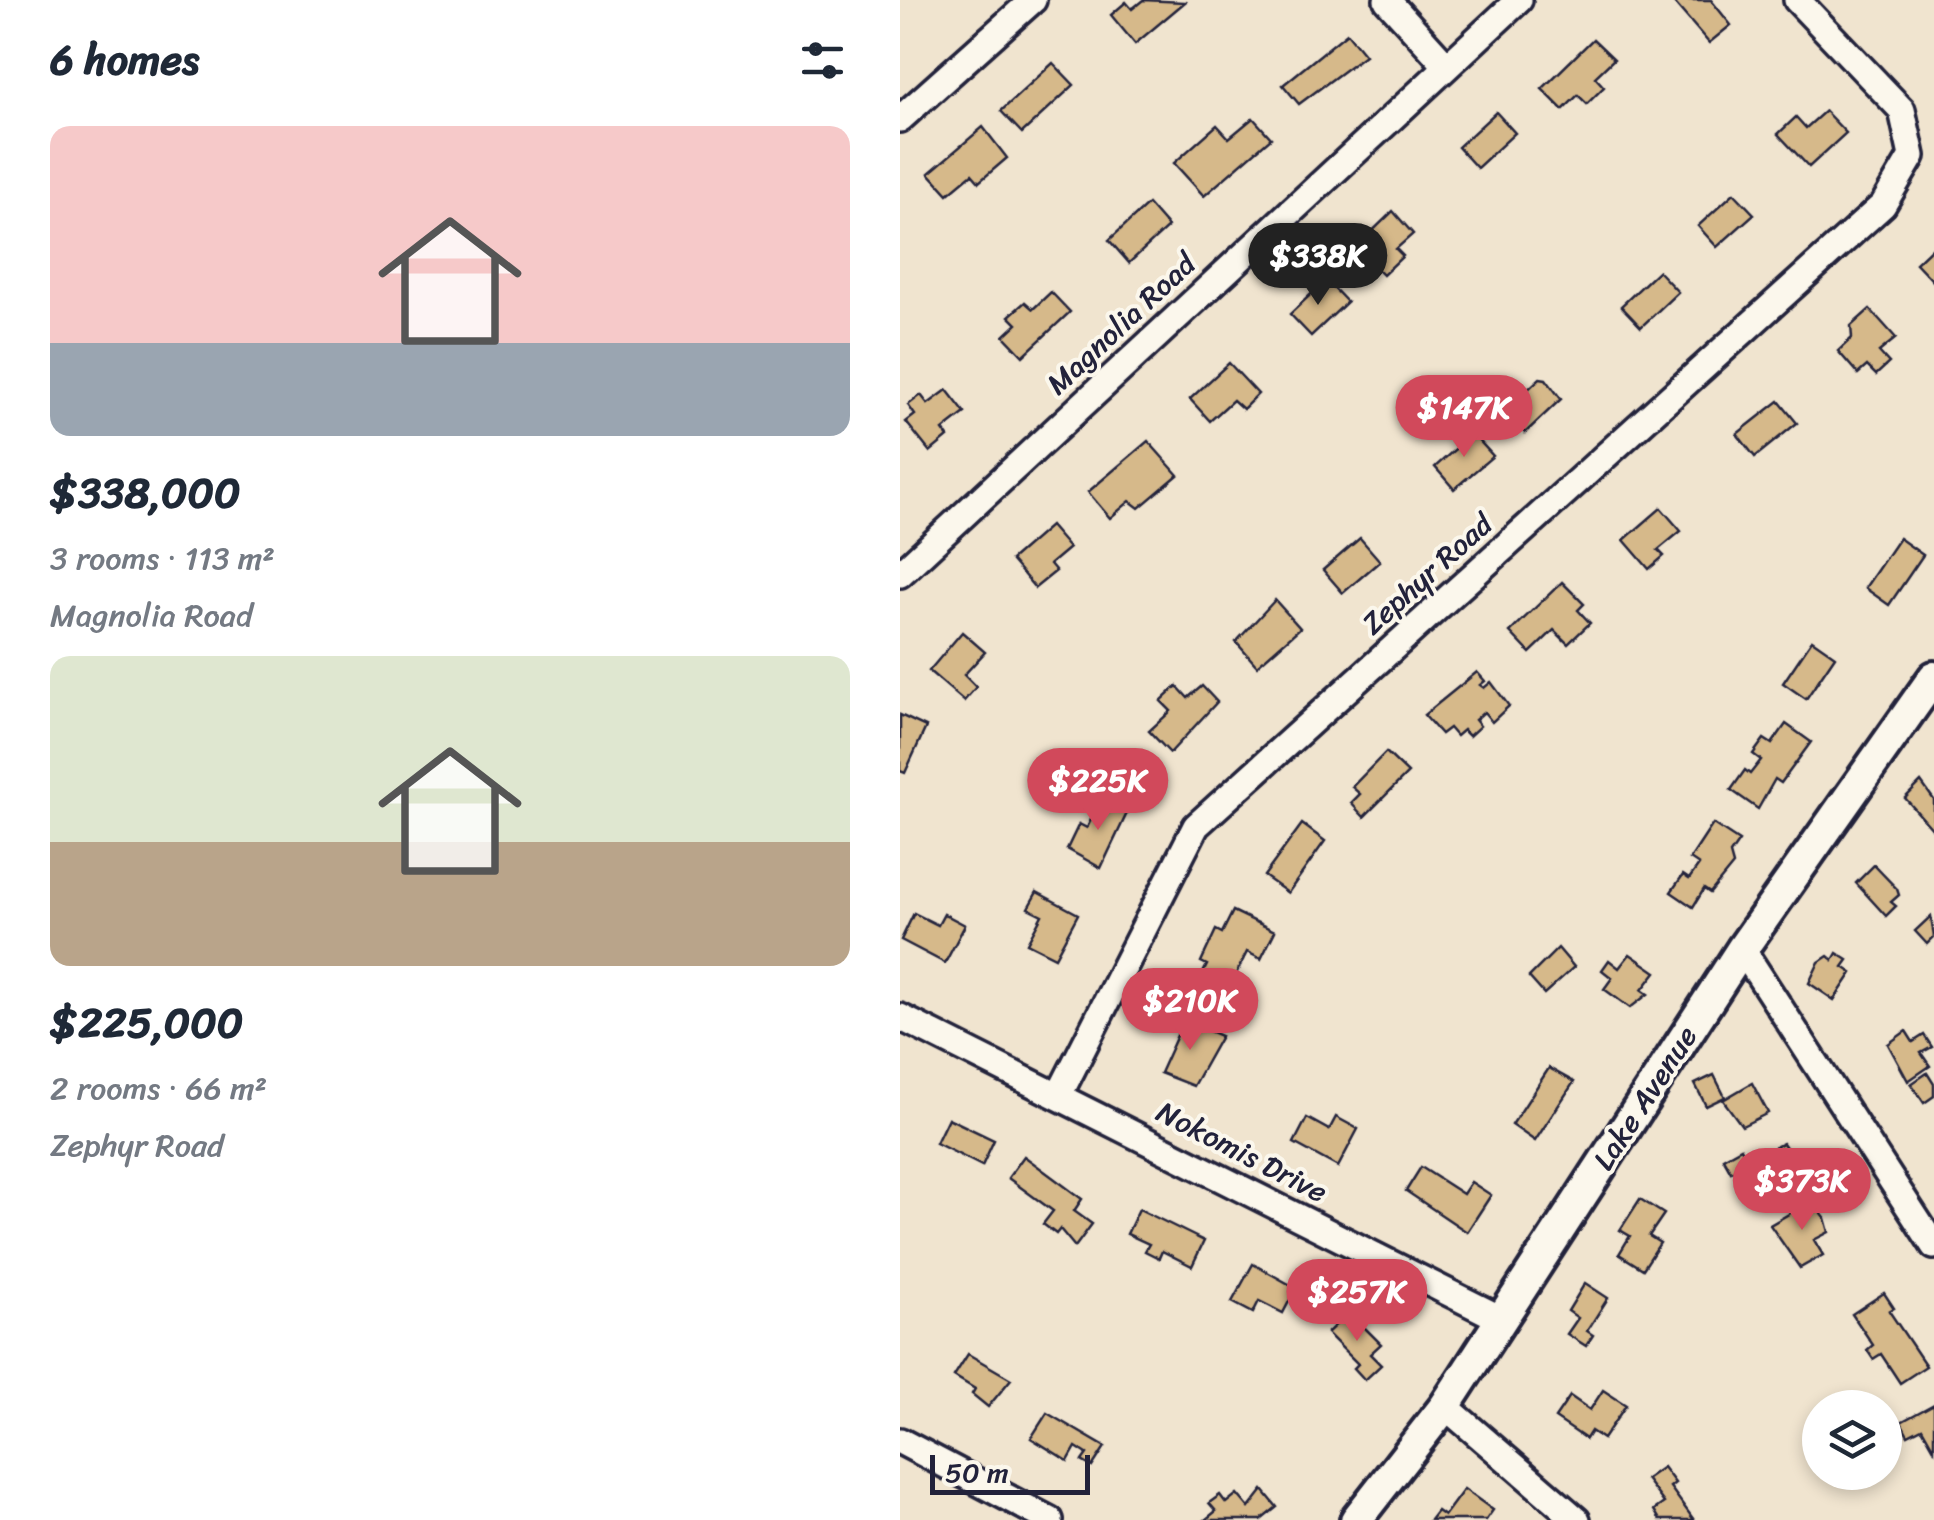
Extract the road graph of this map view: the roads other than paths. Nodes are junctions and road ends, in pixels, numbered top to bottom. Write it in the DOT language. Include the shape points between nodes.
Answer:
graph roads {
  1 [pos="1033,0"];
  2 [pos="1387,0"];
  3 [pos="1519,0"];
  4 [pos="1797,0"];
  5 [pos="1446,65"];
  6 [pos="900,119"];
  7 [pos="900,574"];
  8 [pos="1929,695"];
  9 [pos="1742,949"];
  10 [pos="900,1017"];
  11 [pos="1060,1095"];
  12 [pos="1934,1246"];
  13 [pos="1500,1319"];
  14 [pos="1445,1406"];
  15 [pos="900,1441"];
  16 [pos="1050,1520"];
  17 [pos="1356,1520"];
  18 [pos="1577,1520"];
  1 -- 6 [label="street"];
  2 -- 5 [label="street"];
  3 -- 5 [label="street, Magnolia Road"];
  4 -- 11 [label="street, Zephyr Road" via="1902,110 1912,156 1883,206 1196,826"];
  5 -- 7 [label="street, Magnolia Road"];
  8 -- 9 [label="street, Lake Avenue"];
  9 -- 12 [label="street"];
  9 -- 13 [label="street, Lake Avenue"];
  10 -- 11 [label="street, Nokomis Drive"];
  11 -- 13 [label="street, Nokomis Drive"];
  13 -- 14 [label="street, Lake Avenue"];
  14 -- 17 [label="street, Lake Avenue"];
  14 -- 18 [label="street"];
  15 -- 16 [label="street"];
}
